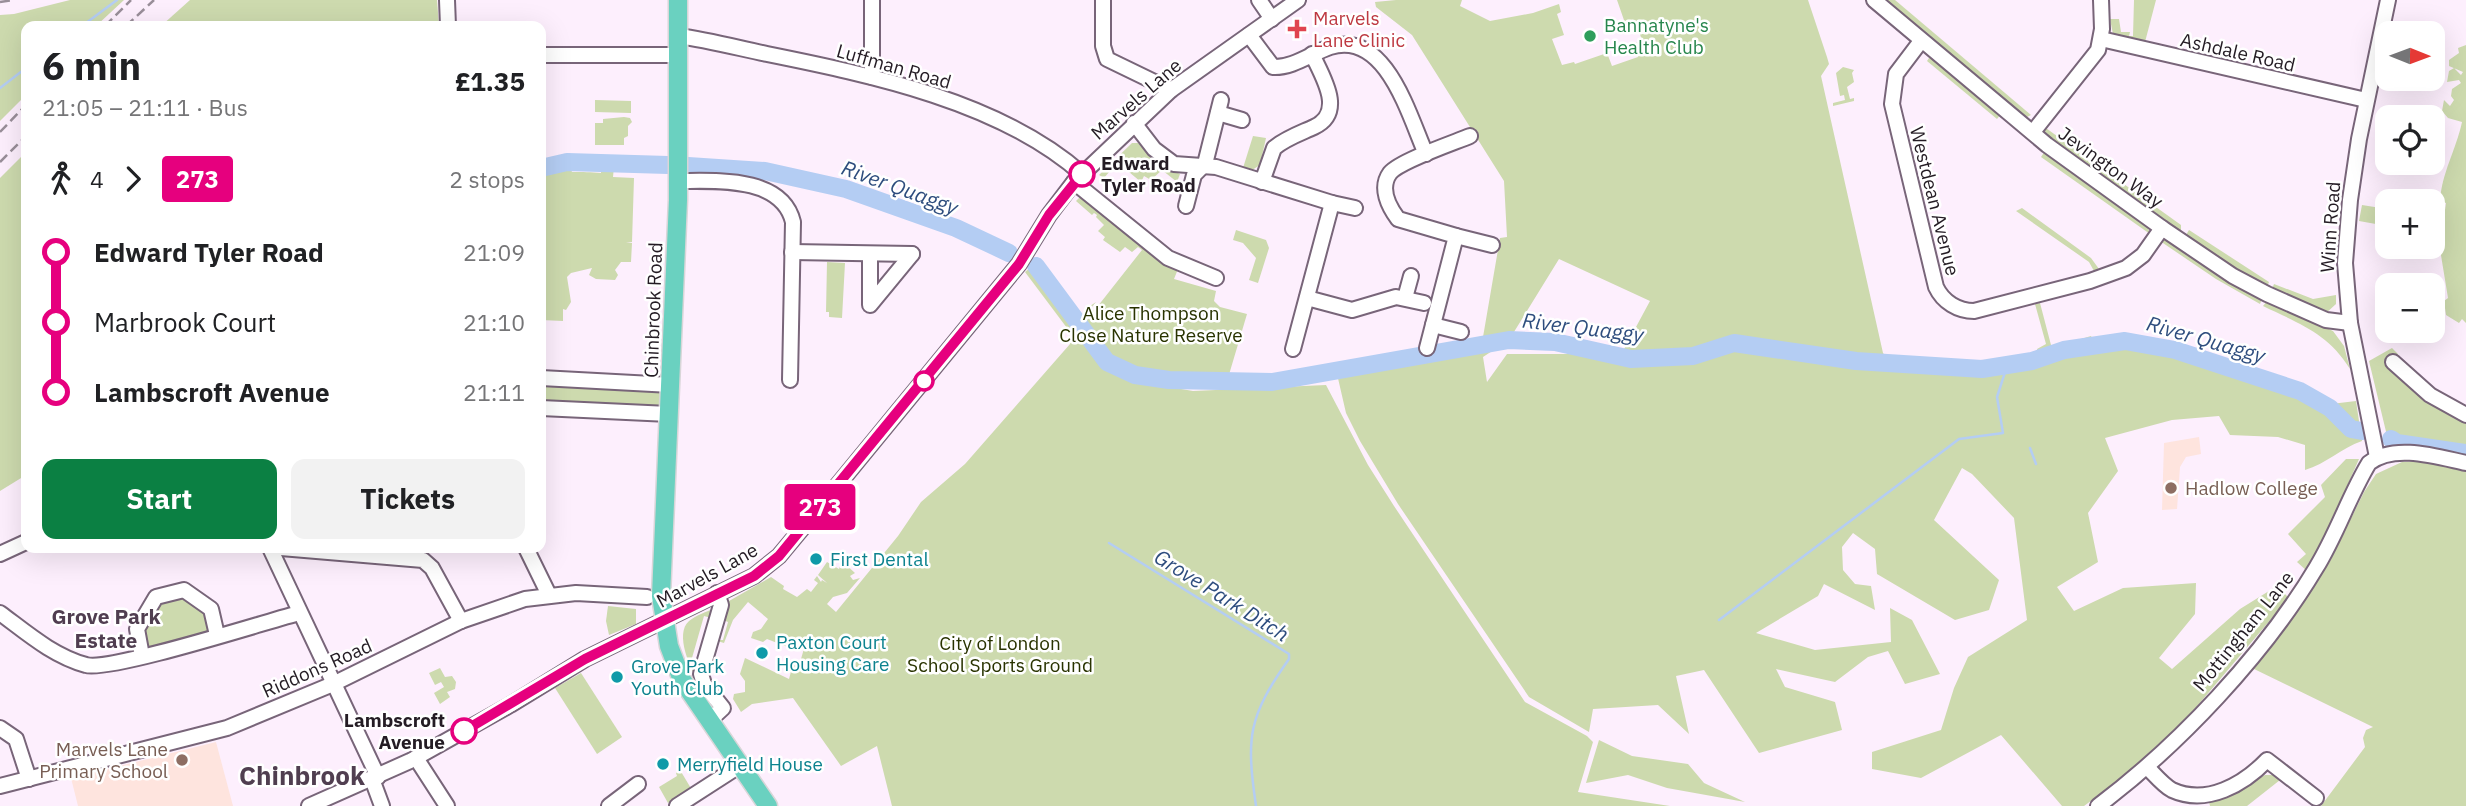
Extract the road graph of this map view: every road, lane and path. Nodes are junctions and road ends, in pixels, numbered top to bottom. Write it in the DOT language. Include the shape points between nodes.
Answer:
graph roads {
  1 [pos="447,0"];
  2 [pos="677,0"];
  3 [pos="872,0"];
  4 [pos="1103,0"];
  5 [pos="1259,0"];
  6 [pos="1298,0"];
  7 [pos="1874,0"];
  8 [pos="2101,0"];
  9 [pos="2388,0"];
  10 [pos="1272,19"];
  11 [pos="448,21"];
  12 [pos="1249,35"];
  13 [pos="678,36"];
  14 [pos="2101,39"];
  15 [pos="1922,41"];
  16 [pos="1312,54"];
  17 [pos="546,55"];
  18 [pos="678,55"];
  19 [pos="872,78"];
  20 [pos="1171,90"];
  21 [pos="2366,100"];
  22 [pos="1242,120"];
  23 [pos="1134,123"];
  24 [pos="2033,132"];
  25 [pos="1470,136"];
  26 [pos="1426,154"];
  27 [pos="1201,167"];
  28 [pos="1078,178"];
  29 [pos="679,181"];
  30 [pos="1262,182"];
  31 [pos="1332,203"];
  32 [pos="1186,206"];
  33 [pos="1354,208"];
  34 [pos="2162,228"];
  35 [pos="1456,236"];
  36 [pos="1492,245"];
  37 [pos="792,251"];
  38 [pos="870,254"];
  39 [pos="1411,276"];
  40 [pos="1216,278"];
  41 [pos="1307,298"];
  42 [pos="1405,298"];
  43 [pos="1424,303"];
  44 [pos="2350,323"];
  45 [pos="1433,325"];
  46 [pos="1461,332"];
  47 [pos="1427,348"];
  48 [pos="1293,349"];
  49 [pos="2393,362"];
  50 [pos="546,378"];
  51 [pos="790,380"];
  52 [pos="671,385"];
  53 [pos="546,408"];
  54 [pos="669,414"];
  55 [pos="2466,415"];
  56 [pos="2377,457"];
  57 [pos="2466,463"];
  58 [pos="21,544"];
  59 [pos="272,553"];
  60 [pos="340,553"];
  61 [pos="528,553"];
  62 [pos="0,554"];
  63 [pos="718,593"];
  64 [pos="549,595"];
  65 [pos="647,597"];
  66 [pos="0,613"];
  67 [pos="299,613"];
  68 [pos="461,621"];
  69 [pos="664,621"];
  70 [pos="216,635"];
  71 [pos="142,656"];
  72 [pos="333,684"];
  73 [pos="709,721"];
  74 [pos="0,727"];
  75 [pos="416,758"];
  76 [pos="739,766"];
  77 [pos="2147,767"];
  78 [pos="375,778"];
  79 [pos="29,779"];
  80 [pos="638,784"];
  81 [pos="0,786"];
  82 [pos="2316,798"];
  83 [pos="309,806"];
  84 [pos="382,806"];
  85 [pos="446,806"];
  86 [pos="609,806"];
  87 [pos="677,806"];
  88 [pos="768,806"];
  89 [pos="2098,806"];
  1 -- 11 [label="street"];
  2 -- 13 [label="main road, Chinbrook Road"];
  3 -- 19 [label="street"];
  4 -- 20 [label="street" via="1107,59"];
  5 -- 10 [label="street"];
  6 -- 10 [label="street, Marvels Lane"];
  7 -- 15 [label="street, Jevington Way"];
  8 -- 14 [label="street"];
  9 -- 21 [label="street, Winn Road"];
  10 -- 12 [label="street, Marvels Lane"];
  12 -- 16 [label="street" via="1273,67"];
  12 -- 20 [label="street, Marvels Lane"];
  13 -- 18 [label="main road, Chinbrook Road"];
  13 -- 19 [label="street, Luffman Road"];
  14 -- 21 [label="street, Ashdale Road"];
  14 -- 24 [label="street" via="2097,52"];
  15 -- 24 [label="street, Jevington Way"];
  15 -- 34 [label="street, Westdean Avenue" via="1898,69 1892,104 1936,287 1946,301 1974,311 2109,275 2137,261"];
  16 -- 26 [label="street" via="1346,45 1377,57"];
  16 -- 30 [label="street" via="1330,96 1329,112 1322,124 1275,148"];
  17 -- 18 [label="street"];
  18 -- 29 [label="main road, Chinbrook Road"];
  19 -- 28 [label="street, Luffman Road" via="995,121 1056,152"];
  20 -- 23 [label="street, Marvels Lane"];
  21 -- 44 [label="street, Winn Road" via="2347,223 2345,274"];
  22 -- 27 [label="street" via="1220,106"];
  23 -- 27 [label="street" via="1170,162"];
  23 -- 28 [label="street, Marvels Lane"];
  24 -- 34 [label="street, Jevington Way"];
  25 -- 26 [label="street"];
  26 -- 35 [label="street" via="1391,172 1385,187 1387,198 1401,221"];
  27 -- 30 [label="street" via="1216,167"];
  27 -- 32 [label="street" via="1194,175"];
  28 -- 40 [label="street, Luffman Road" via="1172,261"];
  28 -- 63 [label="street, Marvels Lane" via="1019,264 779,556 754,576"];
  29 -- 37 [label="street" via="728,182 773,193 790,210"];
  29 -- 52 [label="main road, Chinbrook Road"];
  30 -- 31 [label="street"];
  31 -- 33 [label="street"];
  31 -- 41 [label="street"];
  34 -- 44 [label="street, Jevington Way" via="2267,294 2326,320"];
  35 -- 36 [label="street"];
  35 -- 45 [label="street"];
  37 -- 38 [label="street"];
  37 -- 51 [label="street"];
  39 -- 42 [label="street"];
  41 -- 42 [label="street" via="1352,310 1392,297"];
  41 -- 48 [label="street"];
  42 -- 43 [label="street"];
  44 -- 56 [label="street, Winn Road"];
  45 -- 46 [label="street"];
  45 -- 47 [label="street"];
  49 -- 55 [label="street" via="2430,396"];
  50 -- 52 [label="street"];
  52 -- 54 [label="main road, Chinbrook Road"];
  53 -- 54 [label="street"];
  54 -- 69 [label="main road, Chinbrook Road" via="661,596"];
  56 -- 57 [label="street" via="2404,453"];
  56 -- 77 [label="street, Mottingham Lane" via="2286,614 2224,688"];
  58 -- 62 [label="street"];
  59 -- 67 [label="street"];
  60 -- 68 [label="street" via="423,560"];
  61 -- 64 [label="street"];
  63 -- 69 [label="street, Marvels Lane"];
  63 -- 73 [label="street" via="721,605 701,674 723,708"];
  64 -- 65 [label="street, Riddons Road"];
  64 -- 68 [label="street, Riddons Road"];
  66 -- 71 [label="street" via="44,647 89,666"];
  67 -- 70 [label="street"];
  67 -- 72 [label="street"];
  68 -- 72 [label="street, Riddons Road"];
  69 -- 73 [label="main road, Chinbrook Road" via="682,680"];
  69 -- 75 [label="street, Marvels Lane" via="585,659"];
  70 -- 71 [label="street"];
  70 -- 71 [label="street" via="211,609 184,590 156,597 136,629"];
  72 -- 78 [label="street"];
  72 -- 79 [label="street, Riddons Road" via="227,728"];
  73 -- 76 [label="main road, Chinbrook Road"];
  74 -- 79 [label="street" via="16,739"];
  75 -- 78 [label="street, Marvels Lane"];
  75 -- 85 [label="street"];
  76 -- 87 [label="street"];
  76 -- 88 [label="main road, Chinbrook Road"];
  77 -- 82 [label="street" via="2170,789 2200,796 2246,781 2267,760"];
  77 -- 89 [label="street, Mottingham Lane"];
  78 -- 83 [label="street, Marvels Lane"];
  78 -- 84 [label="street"];
  79 -- 81 [label="street, Riddons Road"];
  80 -- 86 [label="street"];
}
